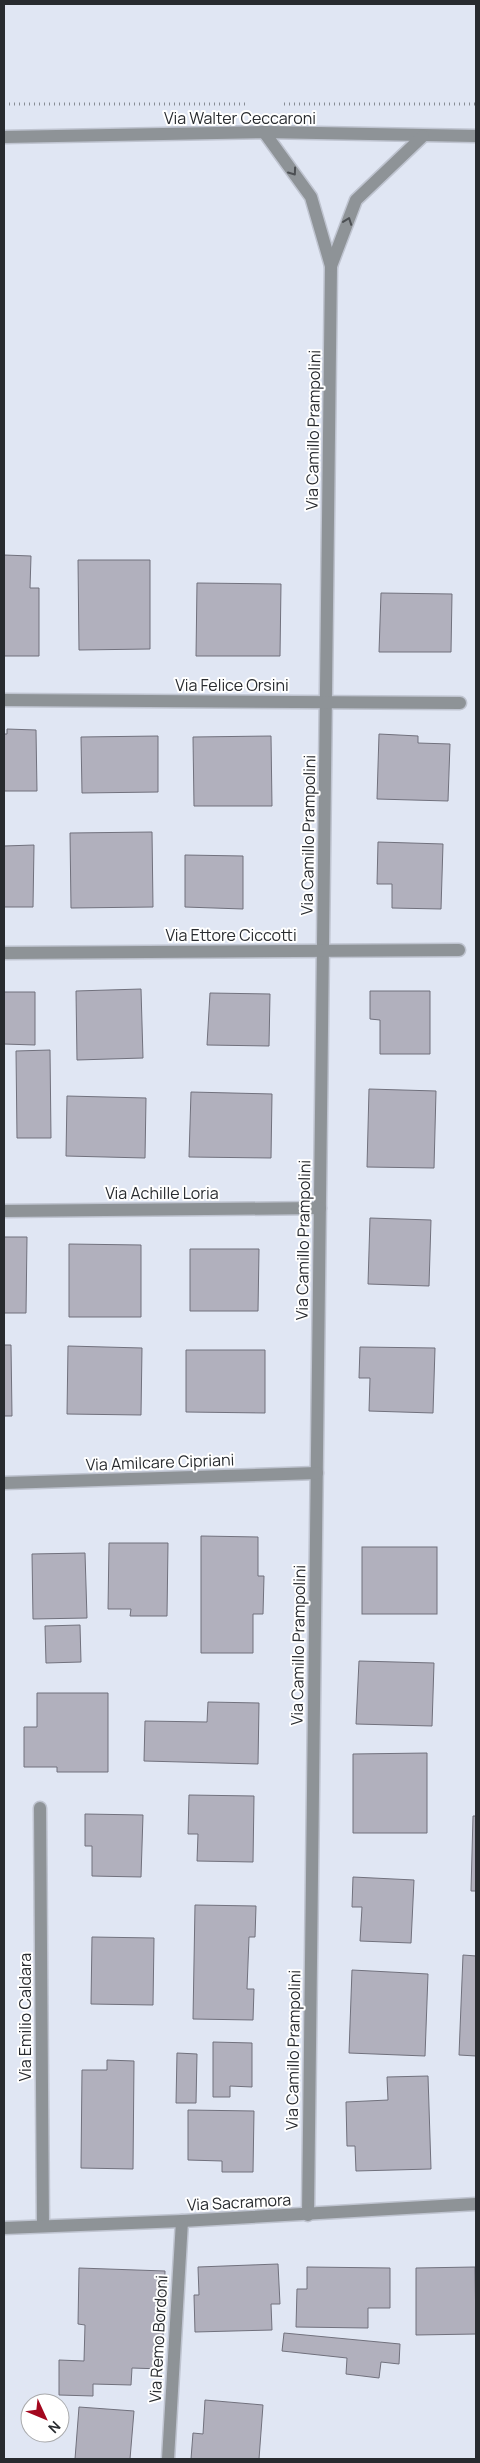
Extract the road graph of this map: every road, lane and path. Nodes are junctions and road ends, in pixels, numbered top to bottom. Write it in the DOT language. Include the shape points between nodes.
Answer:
graph roads {
  1 [pos="4,104"];
  2 [pos="250,104"];
  3 [pos="279,104"];
  4 [pos="476,104"];
  5 [pos="264,132"];
  6 [pos="424,136"];
  7 [pos="476,136"];
  8 [pos="4,137"];
  9 [pos="331,266"];
  10 [pos="4,700"];
  11 [pos="326,702"];
  12 [pos="460,703"];
  13 [pos="459,950"];
  14 [pos="323,951"];
  15 [pos="4,953"];
  16 [pos="320,1208"];
  17 [pos="4,1211"];
  18 [pos="317,1474"];
  19 [pos="4,1483"];
  20 [pos="40,1808"];
  21 [pos="476,2204"];
  22 [pos="308,2214"];
  23 [pos="182,2221"];
  24 [pos="43,2225"];
  25 [pos="4,2228"];
  26 [pos="168,2459"];
  1 -- 2 [label="path"];
  3 -- 4 [label="path"];
  5 -- 6 [label="street, Via Walter Ceccaroni"];
  5 -- 8 [label="street, Via Walter Ceccaroni"];
  5 -- 9 [label="street, Via Camillo Prampolini, one-way" via="311,197"];
  6 -- 7 [label="street, Via Walter Ceccaroni"];
  9 -- 6 [label="street, Via Camillo Prampolini, one-way" via="356,200"];
  9 -- 11 [label="street, Via Camillo Prampolini"];
  10 -- 11 [label="street, Via Felice Orsini"];
  11 -- 12 [label="street, Via Felice Orsini"];
  11 -- 14 [label="street, Via Camillo Prampolini"];
  13 -- 14 [label="street, Via Ettore Ciccotti"];
  14 -- 15 [label="street, Via Ettore Ciccotti"];
  14 -- 16 [label="street, Via Camillo Prampolini"];
  16 -- 17 [label="street, Via Achille Loria"];
  16 -- 18 [label="street, Via Camillo Prampolini"];
  18 -- 19 [label="street, Via Amilcare Cipriani"];
  18 -- 22 [label="street, Via Camillo Prampolini"];
  20 -- 24 [label="street, Via Emilio Caldara"];
  21 -- 22 [label="street, Via Sacramora"];
  22 -- 23 [label="street, Via Sacramora"];
  23 -- 24 [label="street, Via Sacramora"];
  23 -- 26 [label="street, Via Remo Bordoni"];
  24 -- 25 [label="street, Via Sacramora"];
}
